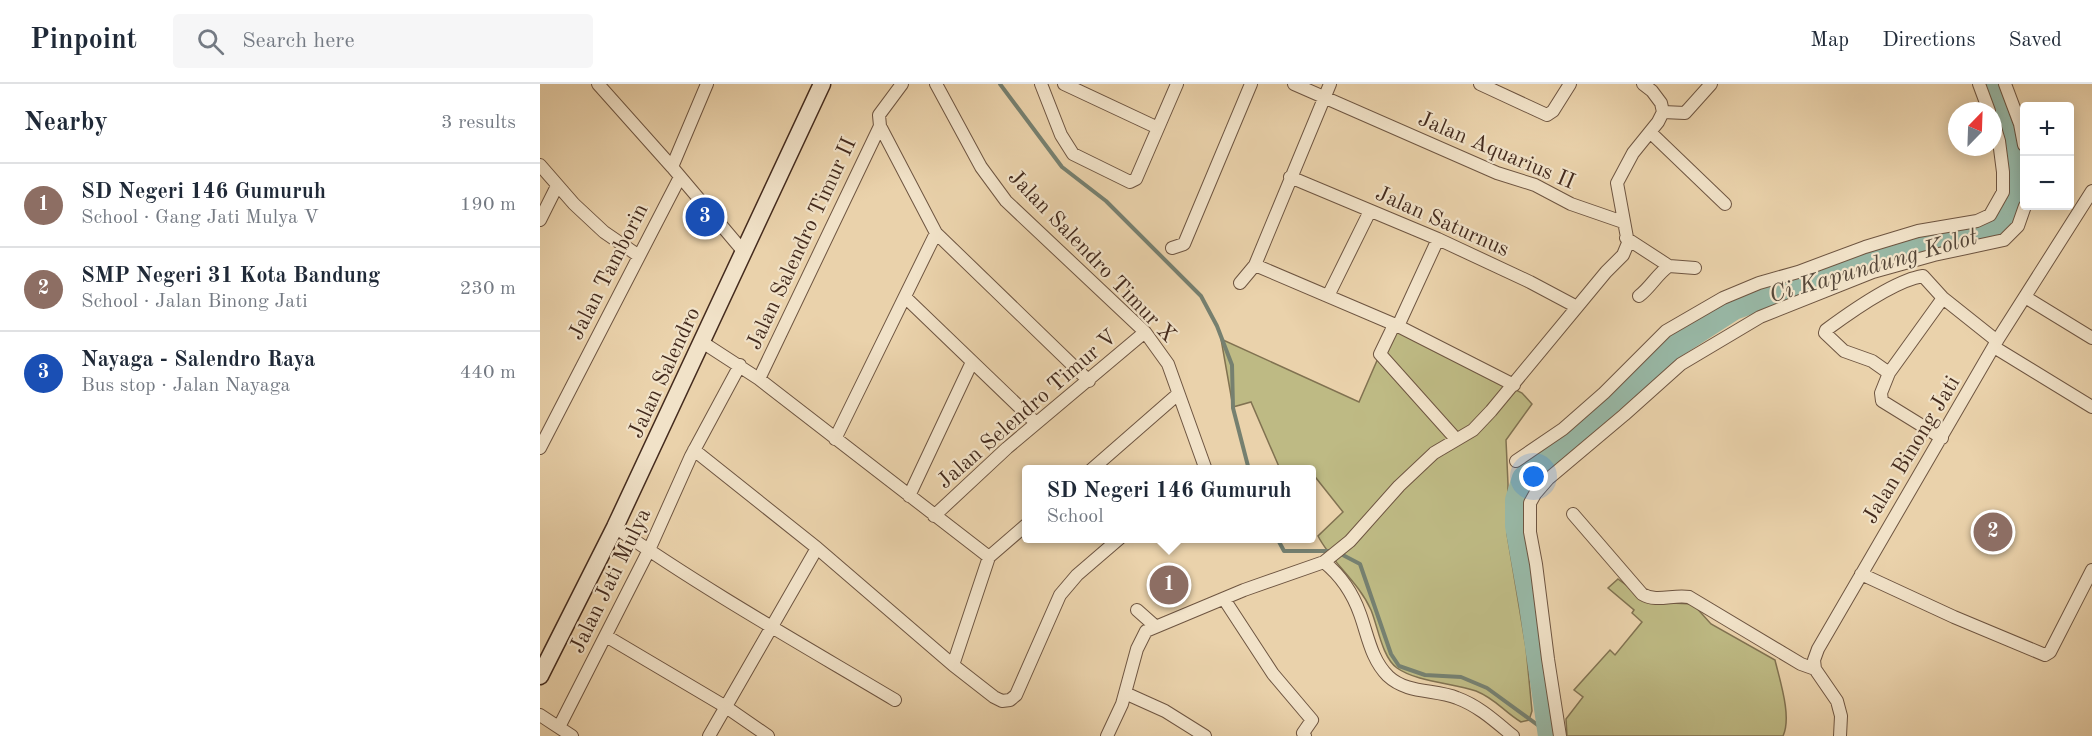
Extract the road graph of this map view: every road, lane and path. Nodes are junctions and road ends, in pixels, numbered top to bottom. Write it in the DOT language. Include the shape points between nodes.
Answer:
graph roads {
  1 [pos="598,84"];
  2 [pos="707,84"];
  3 [pos="822,84"];
  4 [pos="902,84"];
  5 [pos="936,84"];
  6 [pos="1041,84"];
  7 [pos="1064,84"];
  8 [pos="1177,84"];
  9 [pos="1251,84"];
  10 [pos="1294,84"];
  11 [pos="1330,84"];
  12 [pos="1480,84"];
  13 [pos="1570,84"];
  14 [pos="1643,84"];
  15 [pos="1711,84"];
  16 [pos="1979,84"];
  17 [pos="2005,84"];
  18 [pos="1324,97"];
  19 [pos="1986,102"];
  20 [pos="1663,112"];
  21 [pos="2020,124"];
  22 [pos="880,126"];
  23 [pos="1158,128"];
  24 [pos="1650,132"];
  25 [pos="2001,156"];
  26 [pos="540,165"];
  27 [pos="672,167"];
  28 [pos="680,177"];
  29 [pos="1290,177"];
  30 [pos="556,186"];
  31 [pos="2092,191"];
  32 [pos="1725,204"];
  33 [pos="2024,210"];
  34 [pos="1370,211"];
  35 [pos="540,220"];
  36 [pos="1623,222"];
  37 [pos="936,233"];
  38 [pos="1626,238"];
  39 [pos="1438,239"];
  40 [pos="1172,248"];
  41 [pos="743,251"];
  42 [pos="639,255"];
  43 [pos="1255,265"];
  44 [pos="1669,266"];
  45 [pos="1695,268"];
  46 [pos="1240,283"];
  47 [pos="1328,296"];
  48 [pos="1639,296"];
  49 [pos="905,297"];
  50 [pos="2025,297"];
  51 [pos="1943,298"];
  52 [pos="1577,307"];
  53 [pos="1396,326"];
  54 [pos="1145,333"];
  55 [pos="2092,338"];
  56 [pos="702,342"];
  57 [pos="1996,344"];
  58 [pos="972,362"];
  59 [pos="740,366"];
  60 [pos="1889,373"];
  61 [pos="759,379"];
  62 [pos="1089,381"];
  63 [pos="1514,385"];
  64 [pos="1178,394"];
  65 [pos="2092,407"];
  66 [pos="1036,423"];
  67 [pos="1942,438"];
  68 [pos="836,439"];
  69 [pos="1456,439"];
  70 [pos="541,445"];
  71 [pos="694,450"];
  72 [pos="1516,461"];
  73 [pos="1096,465"];
  74 [pos="1201,465"];
  75 [pos="909,496"];
  76 [pos="1573,514"];
  77 [pos="934,516"];
  78 [pos="615,526"];
  79 [pos="1022,528"];
  80 [pos="1114,543"];
  81 [pos="817,548"];
  82 [pos="649,550"];
  83 [pos="989,557"];
  84 [pos="1326,560"];
  85 [pos="2092,570"];
  86 [pos="1861,574"];
  87 [pos="1224,598"];
  88 [pos="1137,610"];
  89 [pos="1155,626"];
  90 [pos="772,627"];
  91 [pos="606,636"];
  92 [pos="953,665"];
  93 [pos="1815,669"];
  94 [pos="540,676"];
  95 [pos="1125,693"];
  96 [pos="896,700"];
  97 [pos="726,707"];
  98 [pos="540,715"];
  99 [pos="559,727"];
  100 [pos="572,736"];
  101 [pos="708,736"];
  102 [pos="768,736"];
  103 [pos="1107,736"];
  104 [pos="1205,736"];
  105 [pos="1305,736"];
  106 [pos="1513,736"];
  107 [pos="1560,736"];
  108 [pos="1840,736"];
  1 -- 27 [label="street"];
  2 -- 27 [label="street"];
  3 -- 41 [label="street, Jalan Salendro"];
  4 -- 22 [label="street, Jalan Salendro Timur II" via="879,115"];
  5 -- 54 [label="street, Jalan Salendro Timur X" via="981,167 1006,201"];
  6 -- 23 [label="street" via="1061,135 1073,154 1119,179 1136,179"];
  7 -- 23 [label="street"];
  8 -- 23 [label="street"];
  9 -- 40 [label="street" via="1184,244"];
  10 -- 18 [label="street, Jalan Aquarius II"];
  11 -- 18 [label="street"];
  12 -- 13 [label="street" via="1547,115"];
  14 -- 20 [label="street" via="1661,103"];
  15 -- 20 [label="street" via="1685,113"];
  16 -- 19 [label="street"];
  17 -- 21 [label="street"];
  18 -- 29 [label="street"];
  18 -- 36 [label="street, Jalan Aquarius II" via="1497,173 1535,185 1570,204"];
  20 -- 24 [label="street"];
  22 -- 37 [label="street"];
  22 -- 61 [label="street, Jalan Salendro Timur II"];
  24 -- 32 [label="street"];
  24 -- 36 [label="street" via="1617,183"];
  25 -- 72 [label="street" via="2003,192 1990,215 1865,247 1723,298 1666,331 1563,429"];
  26 -- 30 [label="street"];
  27 -- 28 [label="street"];
  28 -- 41 [label="street"];
  28 -- 42 [label="street, Jalan Tamborin"];
  29 -- 34 [label="street, Jalan Saturnus"];
  29 -- 43 [label="street"];
  30 -- 35 [label="street"];
  30 -- 42 [label="street" via="604,232"];
  31 -- 50 [label="street, Jalan Binong Jati"];
  33 -- 107 [label="street" via="2018,226 2004,240 1873,272 1760,317 1681,364 1548,479 1530,503 1530,532"];
  34 -- 39 [label="street, Jalan Saturnus"];
  34 -- 47 [label="street"];
  36 -- 38 [label="street"];
  37 -- 49 [label="street"];
  37 -- 62 [label="street"];
  38 -- 44 [label="street"];
  38 -- 52 [label="street" via="1623,255"];
  39 -- 52 [label="street, Jalan Saturnus"];
  39 -- 53 [label="street"];
  41 -- 56 [label="street, Jalan Salendro"];
  42 -- 70 [label="street, Jalan Tamborin"];
  43 -- 46 [label="street"];
  43 -- 47 [label="street"];
  44 -- 45 [label="street"];
  44 -- 48 [label="street"];
  47 -- 53 [label="street"];
  49 -- 58 [label="street"];
  49 -- 68 [label="street"];
  50 -- 55 [label="street"];
  50 -- 57 [label="street, Jalan Binong Jati"];
  51 -- 57 [label="street"];
  51 -- 60 [label="street"];
  51 -- 60 [label="street" via="1923,276 1858,307 1825,331 1844,351 1872,361"];
  52 -- 63 [label="street"];
  53 -- 63 [label="street"];
  53 -- 69 [label="street" via="1380,354"];
  54 -- 62 [label="street, Jalan Selendro Timur V"];
  54 -- 64 [label="street, Jalan Salendro Timur X" via="1164,356"];
  56 -- 59 [label="street"];
  56 -- 78 [label="street, Jalan Salendro"];
  57 -- 65 [label="street"];
  57 -- 67 [label="street, Jalan Binong Jati"];
  58 -- 66 [label="street"];
  58 -- 75 [label="street"];
  59 -- 61 [label="street"];
  59 -- 71 [label="street, Jalan Jati Mulya"];
  60 -- 67 [label="street" via="1882,400"];
  61 -- 68 [label="street"];
  62 -- 66 [label="street, Jalan Selendro Timur V"];
  63 -- 69 [label="street" via="1473,430"];
  64 -- 73 [label="street"];
  64 -- 74 [label="street, Jalan Salendro Timur X"];
  66 -- 77 [label="street, Jalan Selendro Timur V"];
  67 -- 86 [label="street, Jalan Binong Jati"];
  68 -- 75 [label="street"];
  69 -- 84 [label="street" via="1434,453 1350,541"];
  71 -- 81 [label="street"];
  71 -- 82 [label="street, Jalan Jati Mulya"];
  75 -- 77 [label="street"];
  76 -- 93 [label="street" via="1648,598 1689,597"];
  77 -- 83 [label="street"];
  78 -- 82 [label="street"];
  78 -- 94 [label="street, Jalan Salendro"];
  79 -- 83 [label="street"];
  80 -- 92 [label="street" via="1060,594 1016,695 1010,700 994,697"];
  81 -- 90 [label="street"];
  81 -- 92 [label="street"];
  82 -- 90 [label="street"];
  82 -- 91 [label="street, Jalan Jati Mulya"];
  83 -- 92 [label="street"];
  84 -- 87 [label="street"];
  84 -- 106 [label="street" via="1352,596 1377,664 1389,677 1399,684 1467,702"];
  85 -- 86 [label="street" via="2045,655"];
  86 -- 93 [label="street, Jalan Binong Jati" via="1818,649"];
  87 -- 89 [label="street"];
  87 -- 105 [label="street" via="1273,674 1312,720"];
  88 -- 89 [label="street"];
  89 -- 95 [label="street" via="1141,639"];
  90 -- 96 [label="street"];
  90 -- 97 [label="street"];
  91 -- 97 [label="street"];
  91 -- 99 [label="street, Jalan Jati Mulya"];
  93 -- 108 [label="street" via="1837,701"];
  95 -- 103 [label="street"];
  95 -- 104 [label="street" via="1165,711"];
  97 -- 101 [label="street"];
  97 -- 102 [label="street"];
  98 -- 99 [label="street"];
  99 -- 100 [label="street"];
}
